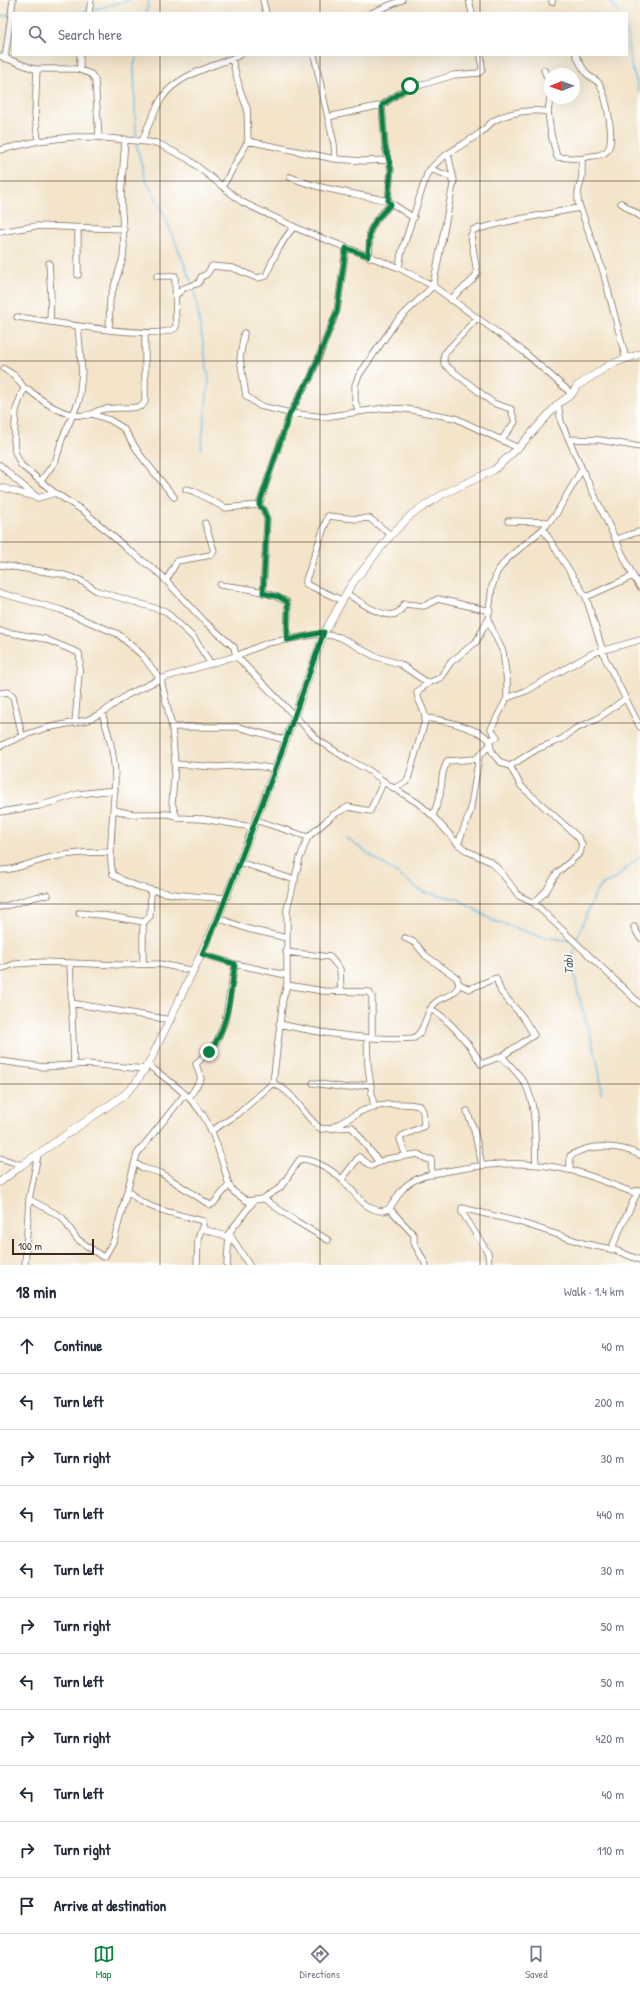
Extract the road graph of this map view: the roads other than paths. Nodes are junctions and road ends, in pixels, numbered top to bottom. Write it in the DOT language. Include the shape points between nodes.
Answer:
graph roads {
  1 [pos="13,0"];
  2 [pos="91,0"];
  3 [pos="263,0"];
  4 [pos="402,0"];
  5 [pos="469,0"];
  6 [pos="89,12"];
  7 [pos="266,12"];
  8 [pos="373,12"];
  9 [pos="472,12"];
  10 [pos="80,56"];
  11 [pos="238,56"];
  12 [pos="314,56"];
  13 [pos="481,56"];
  14 [pos="577,56"];
  15 [pos="2,58"];
  16 [pos="232,59"];
  17 [pos="37,69"];
  18 [pos="80,69"];
  19 [pos="549,104"];
  20 [pos="382,105"];
  21 [pos="548,112"];
  22 [pos="328,117"];
  23 [pos="99,137"];
  24 [pos="125,139"];
  25 [pos="142,140"];
  26 [pos="38,141"];
  27 [pos="248,141"];
  28 [pos="0,150"];
  29 [pos="448,154"];
  30 [pos="335,159"];
  31 [pos="582,159"];
  32 [pos="388,160"];
  33 [pos="430,169"];
  34 [pos="290,178"];
  35 [pos="223,186"];
  36 [pos="451,199"];
  37 [pos="389,202"];
  38 [pos="621,203"];
  39 [pos="579,208"];
  40 [pos="640,216"];
  41 [pos="414,218"];
  42 [pos="294,227"];
  43 [pos="78,228"];
  44 [pos="124,229"];
  45 [pos="0,232"];
  46 [pos="346,248"];
  47 [pos="368,256"];
  48 [pos="49,263"];
  49 [pos="399,268"];
  50 [pos="78,275"];
  51 [pos="157,276"];
  52 [pos="176,282"];
  53 [pos="433,286"];
  54 [pos="184,288"];
  55 [pos="176,295"];
  56 [pos="451,300"];
  57 [pos="17,317"];
  58 [pos="477,318"];
  59 [pos="50,322"];
  60 [pos="78,326"];
  61 [pos="109,330"];
  62 [pos="145,333"];
  63 [pos="244,333"];
  64 [pos="640,354"];
  65 [pos="626,358"];
  66 [pos="4,369"];
  67 [pos="25,389"];
  68 [pos="572,394"];
  69 [pos="558,404"];
  70 [pos="359,412"];
  71 [pos="74,413"];
  72 [pos="290,413"];
  73 [pos="92,414"];
  74 [pos="502,439"];
  75 [pos="569,439"];
  76 [pos="640,447"];
  77 [pos="518,448"];
  78 [pos="0,464"];
  79 [pos="582,469"];
  80 [pos="16,480"];
  81 [pos="42,481"];
  82 [pos="0,487"];
  83 [pos="186,490"];
  84 [pos="55,492"];
  85 [pos="174,497"];
  86 [pos="38,498"];
  87 [pos="259,505"];
  88 [pos="508,521"];
  89 [pos="549,522"];
  90 [pos="206,523"];
  91 [pos="543,529"];
  92 [pos="638,532"];
  93 [pos="391,536"];
  94 [pos="616,539"];
  95 [pos="0,565"];
  96 [pos="633,576"];
  97 [pos="166,581"];
  98 [pos="220,584"];
  99 [pos="640,587"];
  100 [pos="0,593"];
  101 [pos="263,593"];
  102 [pos="346,593"];
  103 [pos="586,597"];
  104 [pos="341,600"];
  105 [pos="490,611"];
  106 [pos="488,620"];
  107 [pos="0,630"];
  108 [pos="324,632"];
  109 [pos="287,640"];
  110 [pos="640,640"];
  111 [pos="602,650"];
  112 [pos="236,656"];
  113 [pos="211,664"];
  114 [pos="160,680"];
  115 [pos="428,683"];
  116 [pos="0,693"];
  117 [pos="507,698"];
  118 [pos="625,699"];
  119 [pos="102,713"];
  120 [pos="294,716"];
  121 [pos="426,718"];
  122 [pos="75,723"];
  123 [pos="172,727"];
  124 [pos="640,727"];
  125 [pos="22,736"];
  126 [pos="286,740"];
  127 [pos="490,743"];
  128 [pos="0,746"];
  129 [pos="479,757"];
  130 [pos="175,764"];
  131 [pos="510,766"];
  132 [pos="275,769"];
  133 [pos="384,781"];
  134 [pos="395,788"];
  135 [pos="115,790"];
  136 [pos="114,810"];
  137 [pos="0,812"];
  138 [pos="176,816"];
  139 [pos="433,816"];
  140 [pos="255,820"];
  141 [pos="252,827"];
  142 [pos="308,837"];
  143 [pos="458,844"];
  144 [pos="112,852"];
  145 [pos="239,862"];
  146 [pos="0,870"];
  147 [pos="294,880"];
  148 [pos="151,890"];
  149 [pos="48,895"];
  150 [pos="225,898"];
  151 [pos="534,903"];
  152 [pos="0,907"];
  153 [pos="79,913"];
  154 [pos="218,918"];
  155 [pos="144,922"];
  156 [pos="634,927"];
  157 [pos="287,938"];
  158 [pos="405,938"];
  159 [pos="640,938"];
  160 [pos="286,952"];
  161 [pos="202,954"];
  162 [pos="70,963"];
  163 [pos="143,964"];
  164 [pos="235,964"];
  165 [pos="0,969"];
  166 [pos="194,971"];
  167 [pos="286,975"];
  168 [pos="459,984"];
  169 [pos="286,985"];
  170 [pos="340,991"];
  171 [pos="71,1003"];
  172 [pos="640,1004"];
  173 [pos="430,1009"];
  174 [pos="171,1020"];
  175 [pos="279,1024"];
  176 [pos="369,1038"];
  177 [pos="502,1056"];
  178 [pos="0,1061"];
  179 [pos="74,1064"];
  180 [pos="147,1067"];
  181 [pos="273,1083"];
  182 [pos="313,1083"];
  183 [pos="370,1083"];
  184 [pos="187,1096"];
  185 [pos="374,1108"];
  186 [pos="466,1111"];
  187 [pos="345,1122"];
  188 [pos="352,1127"];
  189 [pos="325,1130"];
  190 [pos="211,1132"];
  191 [pos="38,1155"];
  192 [pos="640,1155"];
  193 [pos="406,1156"];
  194 [pos="0,1158"];
  195 [pos="379,1162"];
  196 [pos="135,1163"];
  197 [pos="22,1164"];
  198 [pos="536,1164"];
  199 [pos="482,1165"];
  200 [pos="570,1170"];
  201 [pos="432,1175"];
  202 [pos="342,1179"];
  203 [pos="0,1182"];
  204 [pos="229,1185"];
  205 [pos="128,1190"];
  206 [pos="639,1191"];
  207 [pos="263,1198"];
  208 [pos="29,1199"];
  209 [pos="253,1202"];
  210 [pos="390,1208"];
  211 [pos="202,1227"];
  212 [pos="229,1235"];
  213 [pos="328,1240"];
  214 [pos="611,1249"];
  215 [pos="640,1260"];
  216 [pos="25,1265"];
  217 [pos="197,1265"];
  218 [pos="227,1265"];
  219 [pos="249,1265"];
  220 [pos="426,1265"];
  221 [pos="489,1265"];
  1 -- 15 [label="street"];
  2 -- 6 [label="street"];
  3 -- 7 [label="street"];
  4 -- 8 [label="street"];
  5 -- 9 [label="street"];
  10 -- 18 [label="street"];
  11 -- 16 [label="street"];
  12 -- 22 [label="street"];
  13 -- 20 [label="street" via="482,70 479,73 454,75 410,86"];
  14 -- 31 [label="street" via="586,73 601,86 611,133 607,152"];
  15 -- 17 [label="street"];
  16 -- 25 [label="street" via="184,78 169,90 157,107"];
  16 -- 27 [label="street" via="247,108"];
  17 -- 18 [label="street"];
  17 -- 26 [label="street" via="35,108"];
  18 -- 23 [label="street" via="91,74 95,80"];
  19 -- 21 [label="street"];
  20 -- 22 [label="street"];
  20 -- 32 [label="street"];
  21 -- 29 [label="street" via="533,111 496,120"];
  21 -- 31 [label="street" via="557,157"];
  22 -- 30 [label="street"];
  23 -- 24 [label="street"];
  23 -- 26 [label="street"];
  24 -- 25 [label="street"];
  24 -- 44 [label="street" via="121,197"];
  25 -- 35 [label="street" via="157,142 172,150"];
  26 -- 28 [label="street"];
  27 -- 30 [label="street"];
  27 -- 35 [label="street"];
  29 -- 33 [label="street" via="440,158"];
  29 -- 36 [label="street" via="454,180"];
  30 -- 32 [label="street"];
  31 -- 39 [label="street" via="582,177 577,196"];
  32 -- 37 [label="street" via="391,169"];
  33 -- 36 [label="street" via="452,177"];
  33 -- 41 [label="street"];
  34 -- 37 [label="street" via="310,186 352,192"];
  35 -- 42 [label="street" via="242,202"];
  36 -- 53 [label="street"];
  37 -- 41 [label="street"];
  37 -- 47 [label="street" via="370,231"];
  38 -- 40 [label="street"];
  39 -- 56 [label="street" via="473,230 471,236 477,273"];
  39 -- 65 [label="street" via="603,271"];
  41 -- 49 [label="street" via="401,254"];
  42 -- 46 [label="street"];
  42 -- 54 [label="street" via="272,260 266,276 257,278 233,268 212,266 207,274 201,277 199,283"];
  43 -- 44 [label="street"];
  43 -- 45 [label="street" via="36,226"];
  43 -- 50 [label="street"];
  44 -- 61 [label="street" via="123,258 110,299"];
  46 -- 47 [label="street"];
  46 -- 72 [label="street" via="337,311 310,379"];
  47 -- 49 [label="street"];
  48 -- 59 [label="street"];
  49 -- 53 [label="street"];
  51 -- 52 [label="street" via="174,275"];
  52 -- 54 [label="street"];
  52 -- 55 [label="street"];
  53 -- 56 [label="street"];
  53 -- 70 [label="street" via="396,322 359,375 355,385 355,401"];
  54 -- 55 [label="street"];
  55 -- 62 [label="street" via="177,319 174,330 165,333"];
  56 -- 58 [label="street"];
  57 -- 59 [label="street"];
  58 -- 68 [label="street" via="523,351"];
  58 -- 74 [label="street" via="444,354 443,360 444,364 493,403 511,409 515,422"];
  59 -- 60 [label="street"];
  60 -- 61 [label="street"];
  60 -- 71 [label="street" via="82,372 79,400"];
  61 -- 62 [label="street"];
  62 -- 73 [label="street" via="144,404 125,409 99,410"];
  63 -- 72 [label="street" via="240,359 246,396 260,406"];
  64 -- 65 [label="street"];
  65 -- 68 [label="street" via="599,371 577,386"];
  66 -- 67 [label="street" via="14,375"];
  67 -- 71 [label="street" via="57,409"];
  67 -- 81 [label="street" via="16,410 15,452 21,465"];
  68 -- 69 [label="street"];
  69 -- 75 [label="street" via="561,422"];
  69 -- 77 [label="street"];
  70 -- 72 [label="street" via="324,417"];
  70 -- 74 [label="street" via="385,408 455,418"];
  71 -- 73 [label="street"];
  71 -- 81 [label="street" via="56,460"];
  72 -- 87 [label="street"];
  73 -- 85 [label="street" via="123,428 149,467"];
  74 -- 77 [label="street"];
  75 -- 76 [label="street" via="600,440"];
  75 -- 79 [label="street"];
  77 -- 93 [label="street" via="494,470 462,484 412,514"];
  78 -- 80 [label="street"];
  79 -- 89 [label="street" via="569,494"];
  79 -- 94 [label="street"];
  80 -- 82 [label="street" via="9,486"];
  80 -- 86 [label="street"];
  81 -- 84 [label="street"];
  82 -- 86 [label="street"];
  83 -- 87 [label="street" via="194,491 225,508"];
  84 -- 86 [label="street"];
  84 -- 97 [label="street" via="85,512"];
  87 -- 101 [label="street" via="267,519"];
  88 -- 89 [label="street"];
  89 -- 91 [label="street"];
  90 -- 97 [label="street" via="214,551 211,555 177,561"];
  91 -- 103 [label="street"];
  91 -- 105 [label="street" via="497,572 492,587"];
  92 -- 94 [label="street"];
  93 -- 102 [label="street"];
  93 -- 104 [label="street" via="369,518 328,516 306,584"];
  94 -- 96 [label="street"];
  95 -- 113 [label="street" via="61,574 80,580 97,591 165,611 194,638"];
  96 -- 99 [label="street"];
  96 -- 103 [label="street"];
  97 -- 112 [label="street" via="204,621 234,647"];
  98 -- 101 [label="street"];
  100 -- 114 [label="street" via="61,610 118,634 142,655"];
  101 -- 109 [label="street" via="287,602"];
  102 -- 104 [label="street"];
  102 -- 105 [label="street" via="383,615 399,610 404,604 424,606 438,599"];
  103 -- 111 [label="street"];
  104 -- 108 [label="street"];
  105 -- 106 [label="street"];
  106 -- 115 [label="street" via="476,642 452,662 440,678"];
  106 -- 117 [label="street" via="503,652"];
  107 -- 122 [label="street" via="45,639 79,653"];
  108 -- 109 [label="street"];
  108 -- 115 [label="street" via="340,637 374,656 400,664"];
  108 -- 120 [label="street"];
  109 -- 112 [label="street" via="267,644"];
  110 -- 111 [label="street"];
  111 -- 117 [label="street" via="526,691"];
  111 -- 118 [label="street"];
  112 -- 113 [label="street"];
  112 -- 120 [label="street"];
  113 -- 114 [label="street"];
  114 -- 119 [label="street" via="127,695"];
  114 -- 123 [label="street"];
  115 -- 121 [label="street" via="417,692"];
  116 -- 125 [label="street" via="8,692 13,696"];
  117 -- 127 [label="street" via="492,729 497,737"];
  118 -- 124 [label="street"];
  118 -- 131 [label="street" via="597,719"];
  119 -- 122 [label="street"];
  119 -- 135 [label="street" via="113,749"];
  120 -- 126 [label="street"];
  120 -- 133 [label="street" via="318,740"];
  121 -- 127 [label="street" via="443,720 470,729 482,734"];
  121 -- 134 [label="street" via="408,779"];
  122 -- 125 [label="street" via="46,728"];
  123 -- 126 [label="street" via="238,727"];
  123 -- 130 [label="street"];
  125 -- 128 [label="street"];
  126 -- 132 [label="street"];
  127 -- 129 [label="street"];
  127 -- 131 [label="street" via="492,752 505,765"];
  129 -- 139 [label="street" via="471,761 447,761"];
  129 -- 143 [label="street" via="470,812"];
  130 -- 132 [label="street" via="216,767 251,765"];
  130 -- 138 [label="street" via="172,793"];
  131 -- 151 [label="street" via="521,786 578,837 582,844 580,853 557,873 546,891"];
  132 -- 140 [label="street"];
  133 -- 134 [label="street"];
  133 -- 142 [label="street" via="370,811 348,808 338,811"];
  134 -- 139 [label="street" via="418,802"];
  135 -- 136 [label="street"];
  135 -- 137 [label="street" via="78,794 39,806"];
  136 -- 138 [label="street" via="132,814"];
  136 -- 144 [label="street"];
  138 -- 141 [label="street" via="179,819 203,819"];
  139 -- 143 [label="street"];
  140 -- 141 [label="street"];
  140 -- 142 [label="street"];
  141 -- 145 [label="street"];
  142 -- 147 [label="street"];
  143 -- 151 [label="street" via="491,862 519,896"];
  144 -- 146 [label="street" via="84,852 50,857"];
  144 -- 148 [label="street" via="113,874"];
  145 -- 147 [label="street"];
  145 -- 150 [label="street"];
  147 -- 157 [label="street" via="287,909"];
  148 -- 150 [label="street" via="195,897"];
  148 -- 155 [label="street" via="150,916"];
  149 -- 152 [label="street" via="35,896 18,904"];
  150 -- 154 [label="street"];
  151 -- 172 [label="street"];
  153 -- 155 [label="street"];
  154 -- 157 [label="street" via="248,929"];
  154 -- 161 [label="street"];
  155 -- 163 [label="street"];
  156 -- 159 [label="street"];
  157 -- 160 [label="street"];
  158 -- 168 [label="street" via="415,943 426,956 457,978"];
  160 -- 167 [label="street"];
  160 -- 170 [label="street" via="330,957 340,969"];
  161 -- 164 [label="street"];
  161 -- 166 [label="street"];
  162 -- 163 [label="street"];
  162 -- 165 [label="street" via="30,962"];
  162 -- 171 [label="street"];
  163 -- 166 [label="street" via="160,964"];
  164 -- 167 [label="street"];
  164 -- 184 [label="street" via="225,1021 216,1043 196,1064 201,1079"];
  166 -- 174 [label="street"];
  167 -- 169 [label="street"];
  168 -- 173 [label="street" via="454,992 437,1000"];
  168 -- 177 [label="street" via="470,989 496,978 501,992 534,1032 533,1037"];
  169 -- 170 [label="street"];
  169 -- 175 [label="street"];
  170 -- 176 [label="street" via="371,993"];
  171 -- 174 [label="street"];
  171 -- 179 [label="street"];
  173 -- 176 [label="street" via="417,1037"];
  173 -- 177 [label="street" via="444,1018 481,1064"];
  174 -- 180 [label="street"];
  175 -- 176 [label="street" via="316,1032"];
  175 -- 181 [label="street"];
  176 -- 183 [label="street"];
  177 -- 198 [label="street" via="523,1081 530,1094"];
  178 -- 179 [label="street" via="44,1067"];
  179 -- 180 [label="street"];
  180 -- 184 [label="street"];
  180 -- 191 [label="street" via="124,1095"];
  181 -- 189 [label="street" via="282,1086 319,1128"];
  181 -- 190 [label="street" via="238,1114"];
  182 -- 183 [label="street" via="348,1088"];
  183 -- 185 [label="street"];
  184 -- 190 [label="street" via="203,1116"];
  184 -- 196 [label="street" via="140,1148"];
  185 -- 187 [label="street" via="359,1112"];
  185 -- 193 [label="street" via="395,1104 413,1104 422,1108 424,1126 400,1139"];
  186 -- 199 [label="street" via="474,1130"];
  187 -- 188 [label="street"];
  187 -- 189 [label="street"];
  188 -- 189 [label="street"];
  188 -- 195 [label="street"];
  190 -- 204 [label="street"];
  191 -- 197 [label="street"];
  191 -- 208 [label="street"];
  192 -- 200 [label="street" via="614,1148 590,1148 570,1156"];
  193 -- 195 [label="street"];
  193 -- 201 [label="street" via="418,1154 431,1159"];
  194 -- 197 [label="street"];
  195 -- 202 [label="street" via="371,1166 359,1157"];
  196 -- 204 [label="street" via="161,1173 210,1205"];
  196 -- 205 [label="street"];
  197 -- 203 [label="street"];
  198 -- 199 [label="street"];
  198 -- 200 [label="street"];
  199 -- 201 [label="street"];
  200 -- 206 [label="street" via="632,1192"];
  201 -- 210 [label="street" via="410,1182 402,1189"];
  202 -- 207 [label="street" via="321,1166 300,1159 280,1188"];
  202 -- 210 [label="street" via="359,1199 374,1210 386,1211"];
  204 -- 209 [label="street" via="241,1198"];
  205 -- 208 [label="street" via="114,1240 103,1257 77,1239 62,1217"];
  205 -- 211 [label="street" via="135,1198 156,1208 203,1221"];
  206 -- 214 [label="street"];
  207 -- 209 [label="street"];
  207 -- 213 [label="street"];
  208 -- 216 [label="street"];
  209 -- 212 [label="street"];
  210 -- 220 [label="street" via="414,1236 414,1243"];
  211 -- 212 [label="street"];
  211 -- 217 [label="street" via="198,1239"];
  212 -- 218 [label="street"];
  212 -- 219 [label="street"];
  214 -- 215 [label="street"];
  214 -- 221 [label="street" via="462,1208 462,1212 488,1253"];
}
